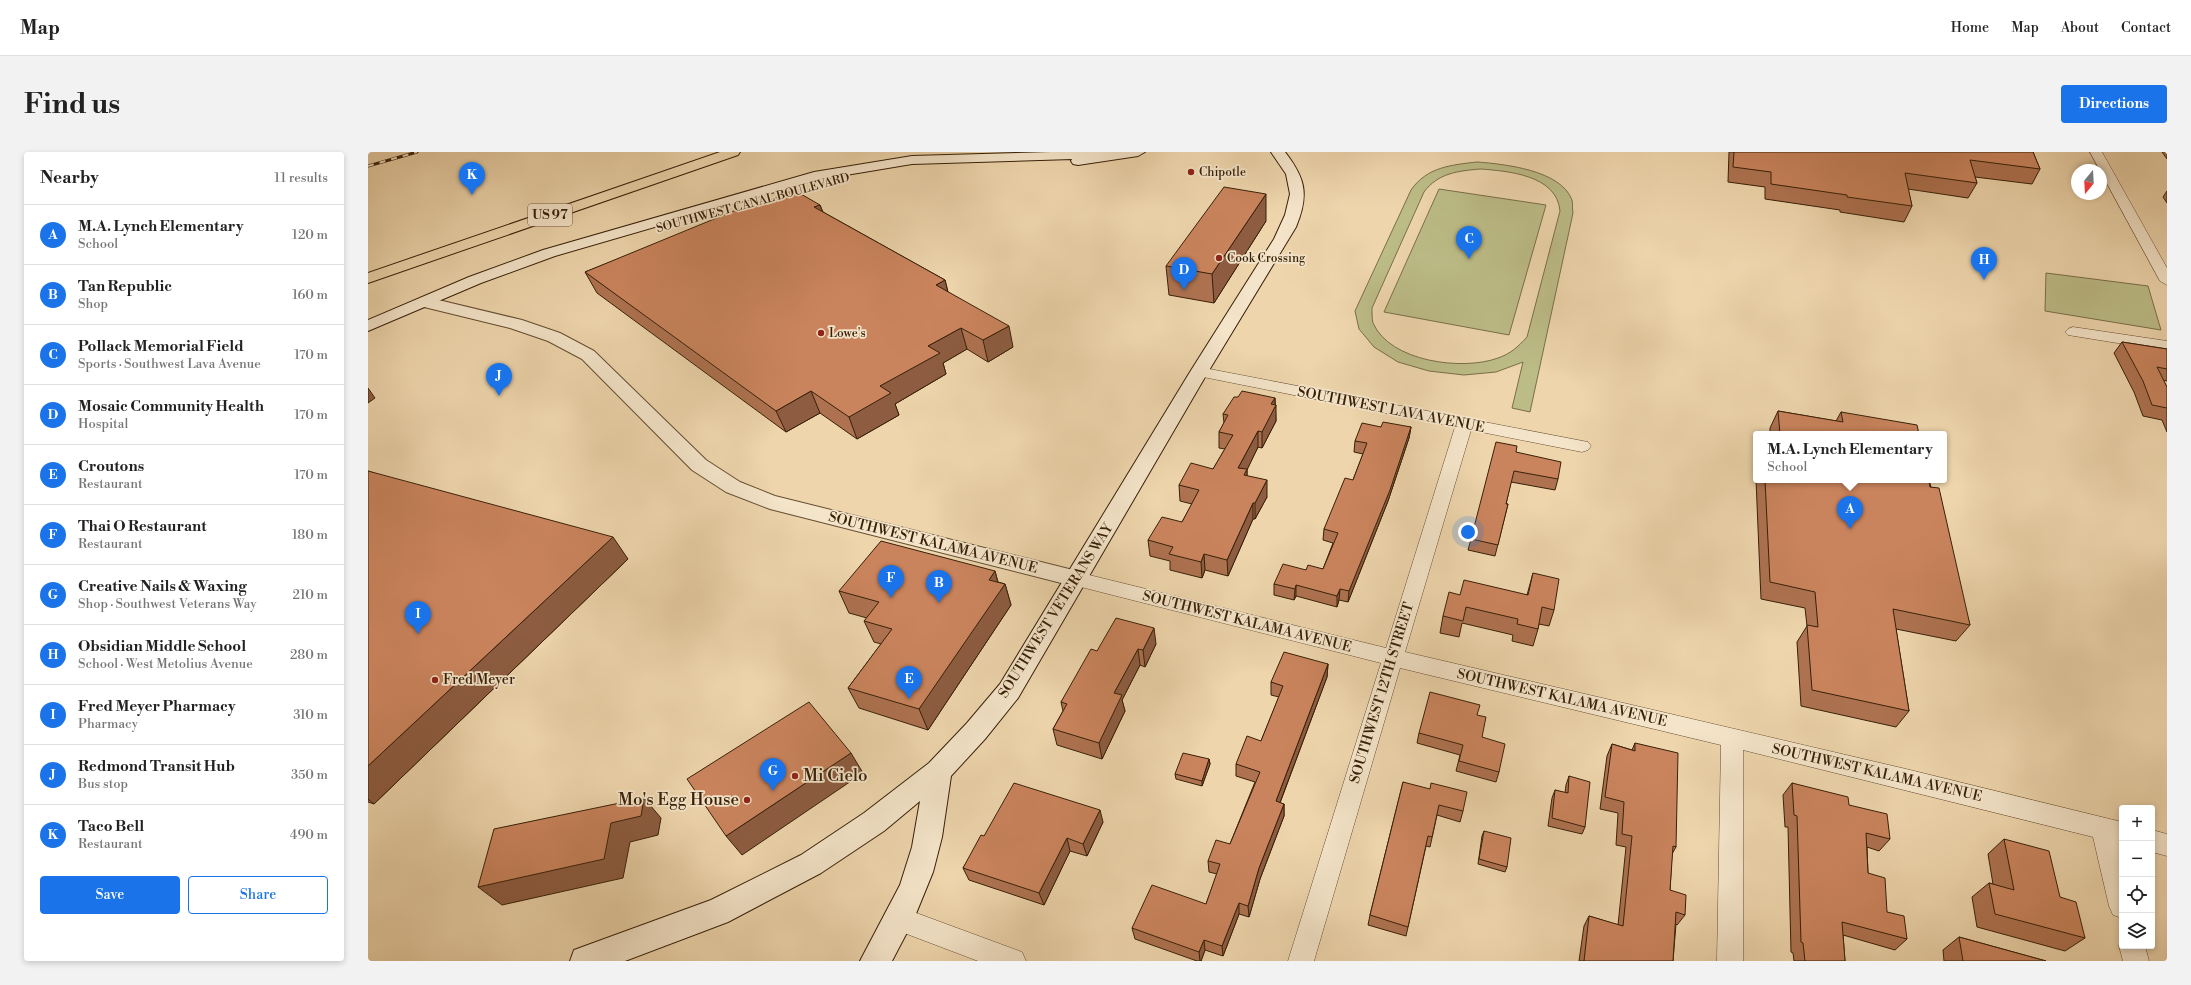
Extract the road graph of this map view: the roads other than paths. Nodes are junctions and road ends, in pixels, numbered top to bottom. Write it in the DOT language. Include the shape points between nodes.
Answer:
graph roads {
  1 [pos="699,152"];
  2 [pos="733,152"];
  3 [pos="1093,152"];
  4 [pos="1138,152"];
  5 [pos="1278,152"];
  6 [pos="2096,152"];
  7 [pos="561,199"];
  8 [pos="539,219"];
  9 [pos="368,265"];
  10 [pos="368,278"];
  11 [pos="2167,281"];
  12 [pos="426,302"];
  13 [pos="368,326"];
  14 [pos="2073,332"];
  15 [pos="2167,346"];
  16 [pos="1199,372"];
  17 [pos="1464,424"];
  18 [pos="1582,446"];
  19 [pos="1077,579"];
  20 [pos="1393,658"];
  21 [pos="1732,739"];
  22 [pos="938,771"];
  23 [pos="2112,831"];
  24 [pos="2155,842"];
  25 [pos="2167,845"];
  26 [pos="2119,884"];
  27 [pos="900,919"];
  28 [pos="2133,949"];
  29 [pos="585,961"];
  30 [pos="875,961"];
  31 [pos="1013,961"];
  32 [pos="1301,961"];
  33 [pos="1730,961"];
  34 [pos="2136,961"];
  1 -- 7 [label="highway, US 97"];
  2 -- 8 [label="highway, US 97"];
  3 -- 12 [label="main road, SOUTHWEST CANAL BOULEVARD" via="1029,157 914,160 814,176 549,253 475,280"];
  4 -- 12 [label="main road, SOUTHWEST CANAL BOULEVARD" via="1049,164 926,167 843,178 662,228 558,260 485,287"];
  5 -- 16 [label="main road, SOUTHWEST VETERANS WAY" via="1288,163 1296,180 1298,197 1293,218"];
  6 -- 11 [label="street"];
  7 -- 8 [label="highway" via="565,201"];
  7 -- 9 [label="highway, US 97"];
  8 -- 10 [label="highway, US 97"];
  12 -- 13 [label="main road, SOUTHWEST CANAL BOULEVARD"];
  12 -- 19 [label="main road, SOUTHWEST KALAMA AVENUE" via="516,324 554,337 588,355 698,465 733,487 770,502"];
  14 -- 15 [label="street"];
  16 -- 17 [label="street, SOUTHWEST LAVA AVENUE"];
  16 -- 19 [label="main road, SOUTHWEST VETERANS WAY"];
  17 -- 18 [label="street, SOUTHWEST LAVA AVENUE"];
  17 -- 20 [label="street, SOUTHWEST 12TH STREET"];
  19 -- 20 [label="street, SOUTHWEST KALAMA AVENUE"];
  19 -- 22 [label="main road, SOUTHWEST VETERANS WAY" via="1009,691"];
  20 -- 21 [label="street, SOUTHWEST KALAMA AVENUE"];
  20 -- 32 [label="street, SOUTHWEST 12TH STREET"];
  21 -- 23 [label="street, SOUTHWEST KALAMA AVENUE" via="1906,779"];
  21 -- 33 [label="street"];
  22 -- 27 [label="main road" via="923,859"];
  22 -- 29 [label="main road, SOUTHWEST VETERANS WAY" via="874,822 811,864 718,912"];
  23 -- 26 [label="street"];
  24 -- 25 [label="street"];
  27 -- 30 [label="main road"];
  27 -- 31 [label="street"];
  28 -- 34 [label="street"];
}
